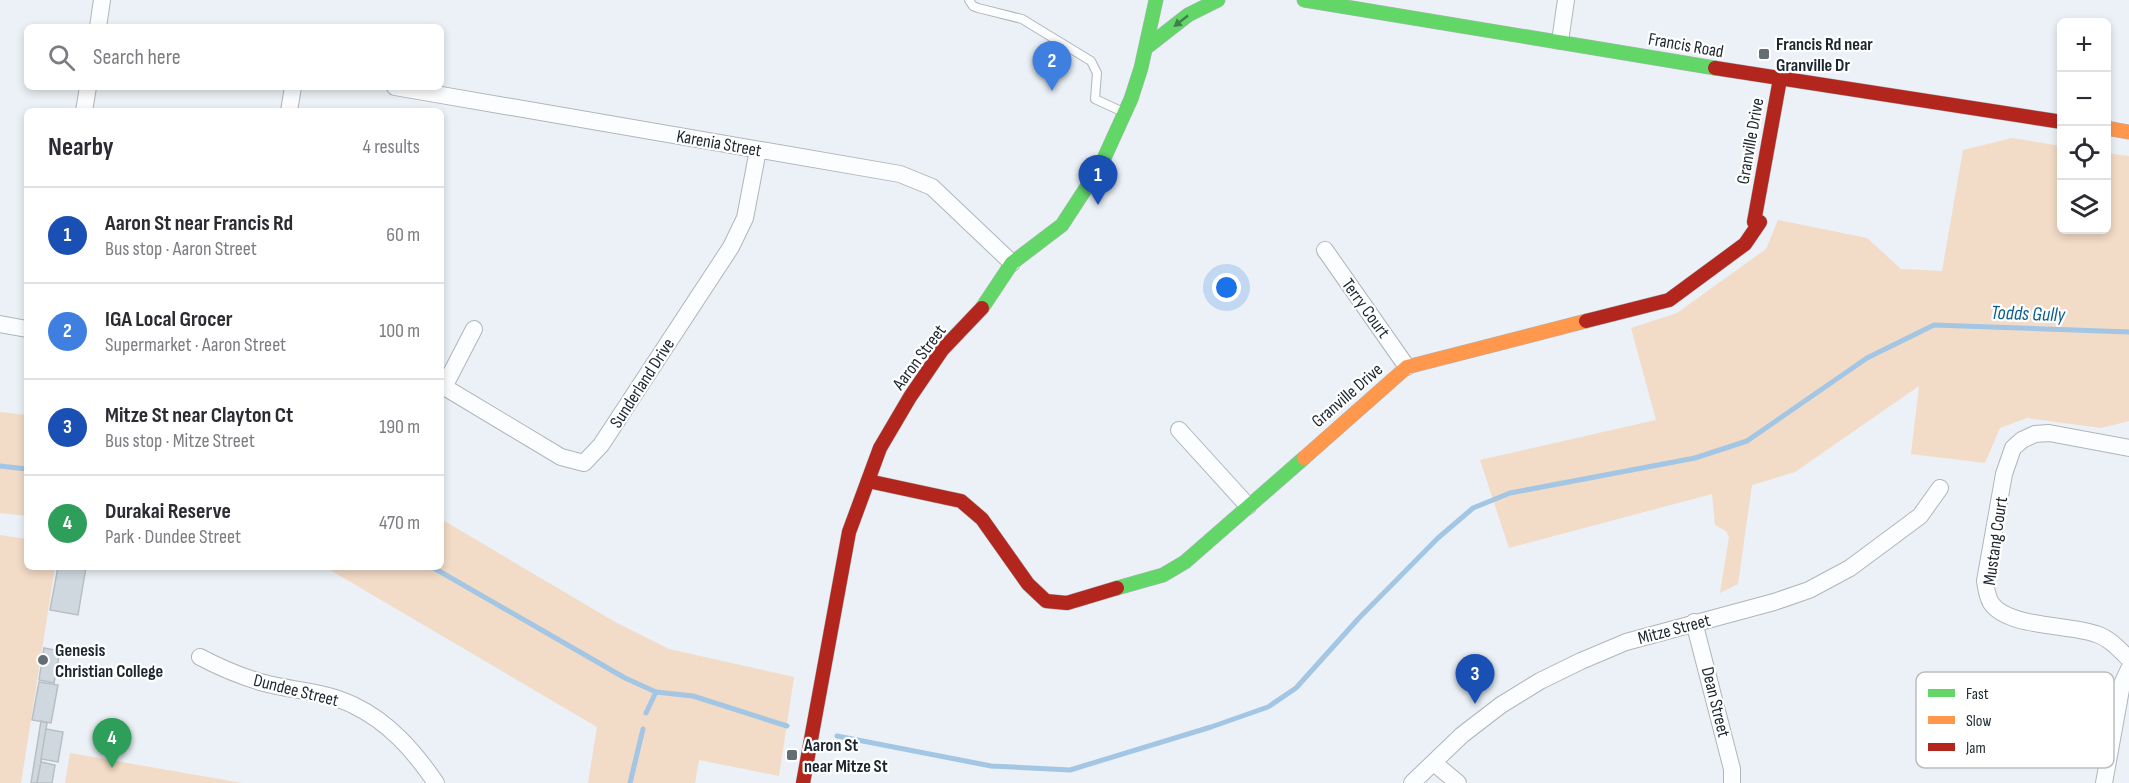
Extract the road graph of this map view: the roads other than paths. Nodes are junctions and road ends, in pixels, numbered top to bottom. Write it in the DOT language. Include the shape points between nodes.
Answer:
graph roads {
  1 [pos="102,0"];
  2 [pos="969,0"];
  3 [pos="1156,0"];
  4 [pos="1218,0"];
  5 [pos="1304,0"];
  6 [pos="1566,0"];
  7 [pos="98,24"];
  8 [pos="1560,41"];
  9 [pos="1147,46"];
  10 [pos="1780,80"];
  11 [pos="88,90"];
  12 [pos="292,90"];
  13 [pos="412,90"];
  14 [pos="84,108"];
  15 [pos="290,108"];
  16 [pos="1126,113"];
  17 [pos="2057,121"];
  18 [pos="2111,129"];
  19 [pos="2129,132"];
  20 [pos="758,150"];
  21 [pos="1324,250"];
  22 [pos="1012,263"];
  23 [pos="0,324"];
  24 [pos="24,328"];
  25 [pos="474,329"];
  26 [pos="1407,367"];
  27 [pos="444,384"];
  28 [pos="444,387"];
  29 [pos="1179,430"];
  30 [pos="2129,448"];
  31 [pos="868,482"];
  32 [pos="1940,488"];
  33 [pos="1248,506"];
  34 [pos="1694,622"];
  35 [pos="201,657"];
  36 [pos="2129,659"];
  37 [pos="2129,669"];
  38 [pos="2114,728"];
  39 [pos="1434,763"];
  40 [pos="2107,768"];
  41 [pos="435,783"];
  42 [pos="803,783"];
  43 [pos="1412,783"];
  44 [pos="1458,783"];
  45 [pos="1732,783"];
  46 [pos="2104,783"];
  1 -- 7 [label="street"];
  2 -- 16 [label="lane" via="978,8 1022,19 1091,61 1097,73 1095,99"];
  3 -- 9 [label="street, Aaron Street"];
  4 -- 9 [label="street, one-way" via="1188,15"];
  5 -- 8 [label="street, Francis Road"];
  6 -- 8 [label="street"];
  8 -- 10 [label="street, Francis Road"];
  9 -- 16 [label="street, Aaron Street"];
  10 -- 17 [label="street, Francis Road"];
  10 -- 26 [label="street, Granville Drive" via="1755,222 1760,222 1745,244 1669,300"];
  11 -- 14 [label="street"];
  12 -- 15 [label="street"];
  13 -- 20 [label="street, Karenia Street"];
  16 -- 22 [label="street, Aaron Street" via="1101,165 1062,225"];
  18 -- 19 [label="street"];
  20 -- 22 [label="street, Karenia Street" via="900,174 932,187"];
  20 -- 28 [label="street, Sunderland Drive" via="745,218 731,247 602,445 584,463 561,457"];
  21 -- 26 [label="street, Terry Court"];
  22 -- 31 [label="street, Aaron Street" via="910,397 880,448"];
  23 -- 24 [label="street"];
  25 -- 27 [label="street"];
  26 -- 33 [label="street, Granville Drive"];
  29 -- 33 [label="street"];
  30 -- 36 [label="street, Mustang Court" via="2049,433 2035,434 2013,448 2004,474 1985,581 1992,604 2002,613 2095,633"];
  31 -- 33 [label="street, Granville Drive" via="961,501 982,519 1028,584 1046,601 1067,603 1163,575 1185,562"];
  31 -- 42 [label="street, Aaron Street" via="849,532 837,585"];
  32 -- 34 [label="street, Mitze Street" via="1920,516 1850,568 1809,590"];
  34 -- 39 [label="street, Mitze Street" via="1626,642 1540,681 1462,735"];
  34 -- 45 [label="street, Dean Street" via="1730,758"];
  35 -- 41 [label="street, Dundee Street" via="231,673 316,692 353,705 388,727 416,755"];
  37 -- 38 [label="street" via="2122,684"];
  39 -- 43 [label="street, Mitze Street"];
  39 -- 44 [label="street"];
  40 -- 46 [label="street"];
}
